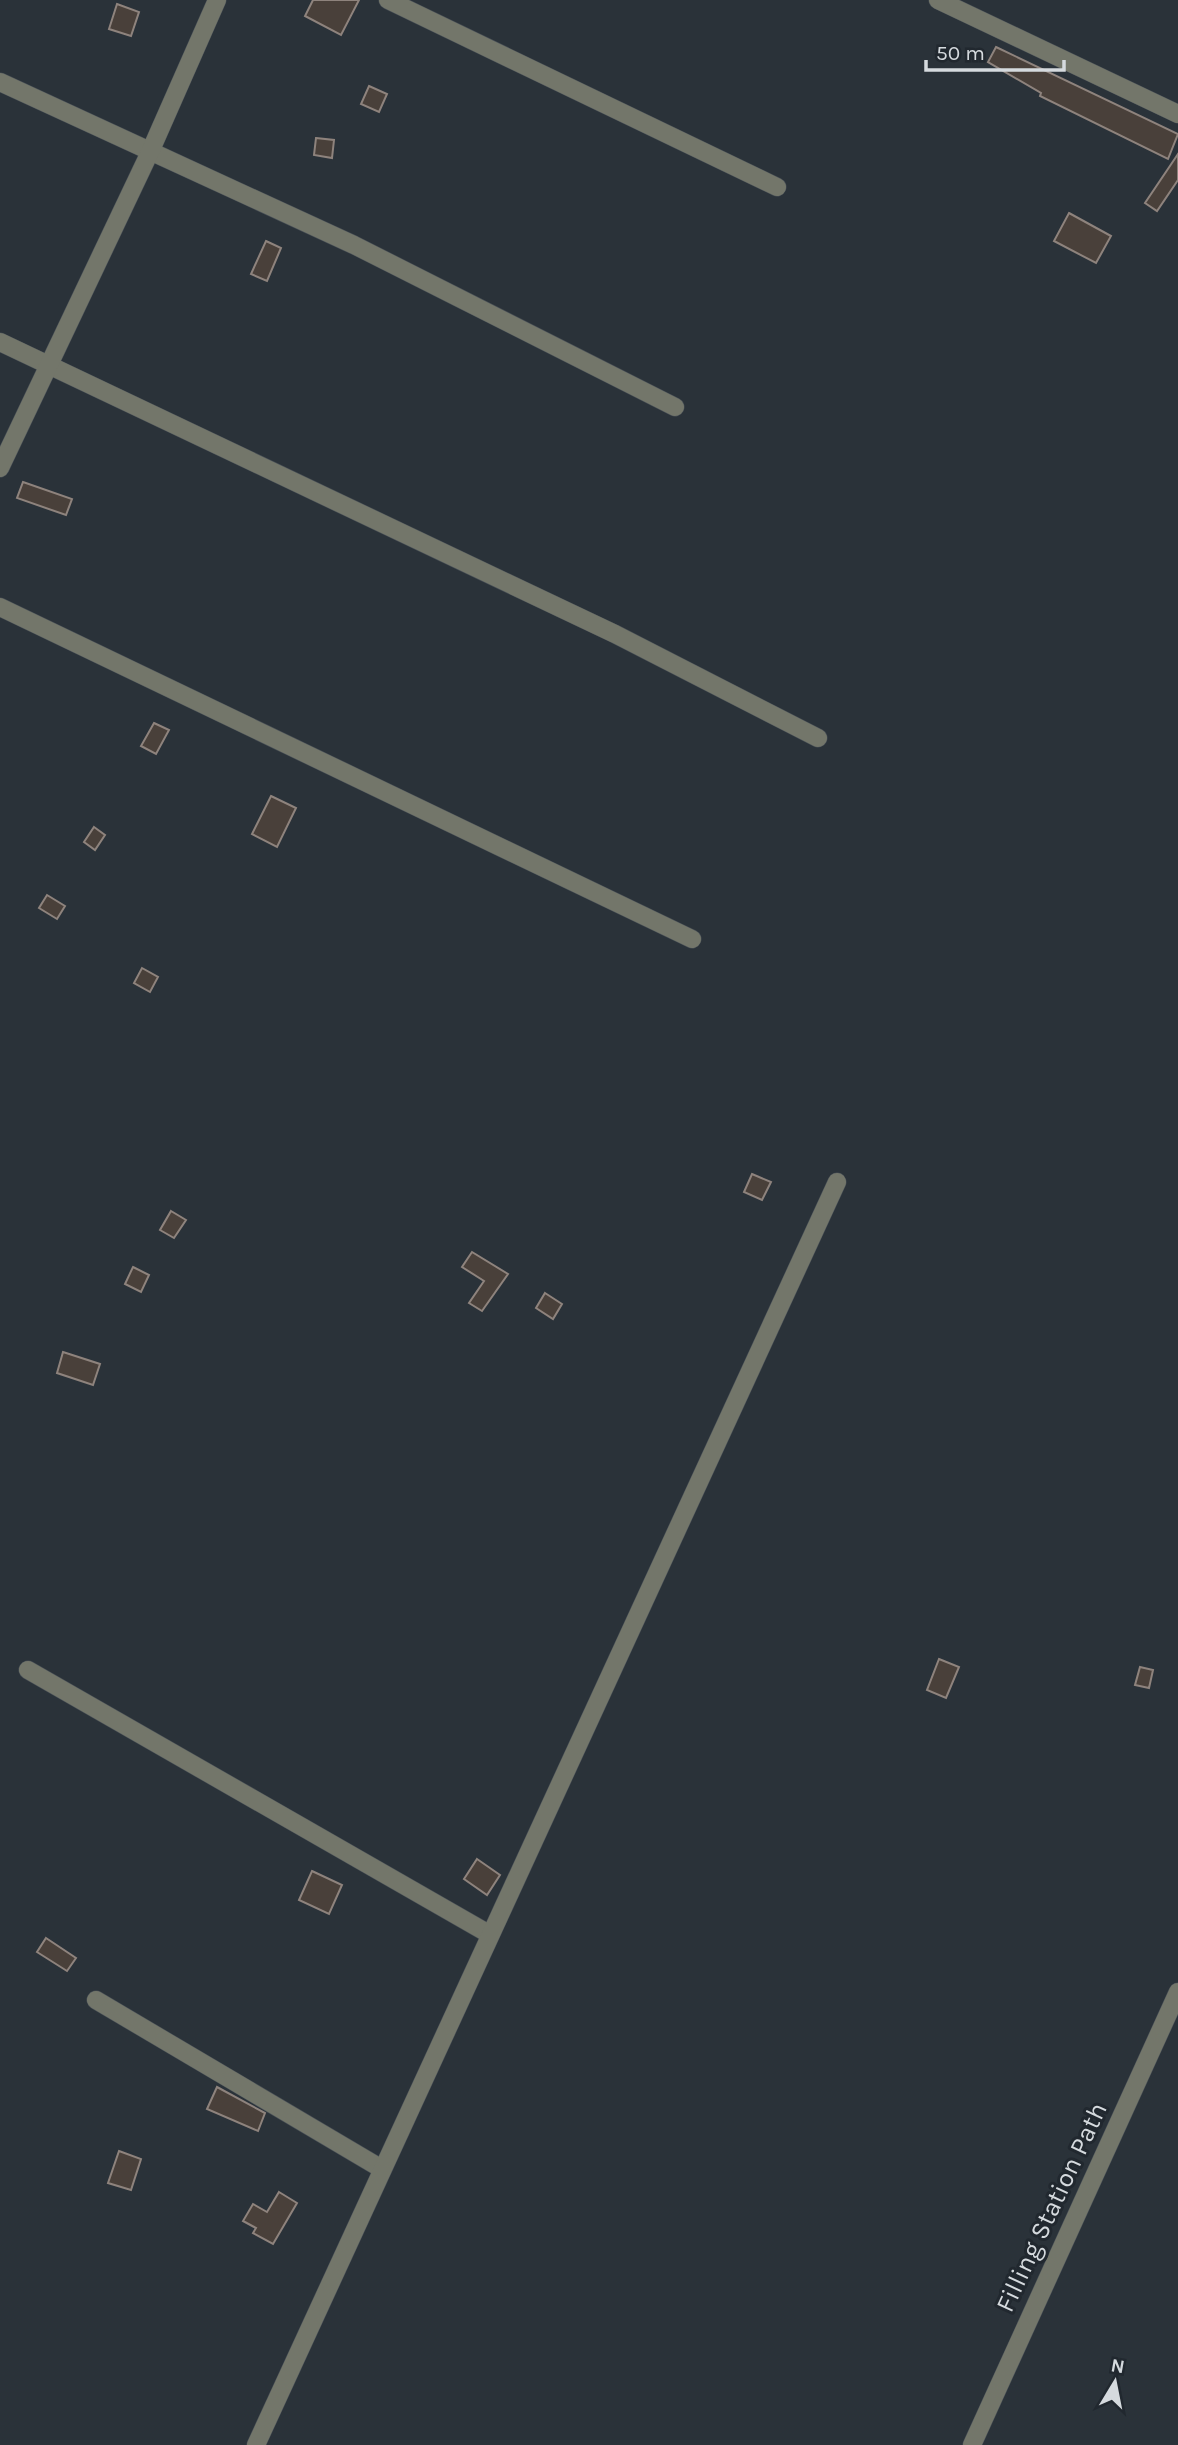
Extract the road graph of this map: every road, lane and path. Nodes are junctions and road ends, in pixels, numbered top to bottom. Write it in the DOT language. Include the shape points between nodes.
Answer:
graph roads {
  1 [pos="217,0"];
  2 [pos="387,0"];
  3 [pos="938,0"];
  4 [pos="0,82"];
  5 [pos="1178,114"];
  6 [pos="150,152"];
  7 [pos="777,187"];
  8 [pos="0,342"];
  9 [pos="49,365"];
  10 [pos="675,407"];
  11 [pos="0,468"];
  12 [pos="0,607"];
  13 [pos="818,738"];
  14 [pos="692,939"];
  15 [pos="836,1182"];
  16 [pos="28,1670"];
  17 [pos="489,1934"];
  18 [pos="1178,1992"];
  19 [pos="96,2000"];
  20 [pos="382,2169"];
  21 [pos="256,2445"];
  22 [pos="972,2445"];
  1 -- 6 [label="street"];
  2 -- 7 [label="street"];
  3 -- 5 [label="street"];
  4 -- 6 [label="street"];
  6 -- 9 [label="street"];
  6 -- 10 [label="street" via="354,245"];
  8 -- 9 [label="street"];
  9 -- 11 [label="street"];
  9 -- 13 [label="street" via="615,634"];
  12 -- 14 [label="street"];
  15 -- 17 [label="street"];
  16 -- 17 [label="street"];
  17 -- 20 [label="street"];
  18 -- 22 [label="street, Filling Station Path"];
  19 -- 20 [label="street"];
  20 -- 21 [label="street"];
}
